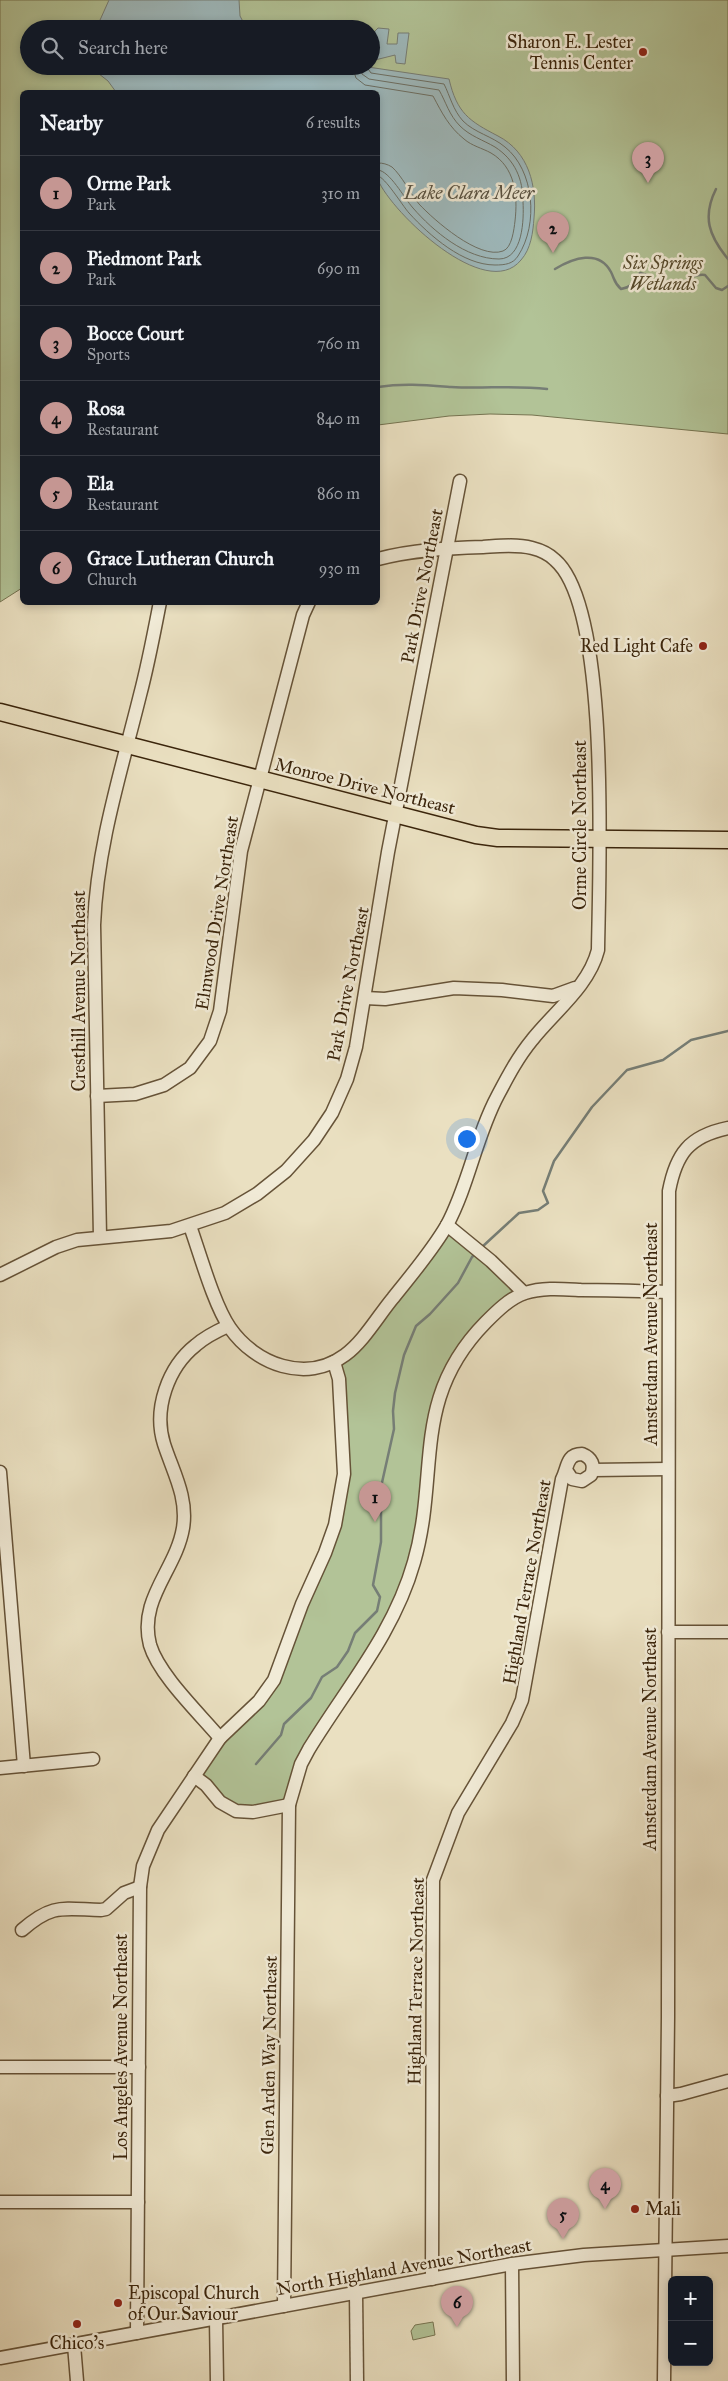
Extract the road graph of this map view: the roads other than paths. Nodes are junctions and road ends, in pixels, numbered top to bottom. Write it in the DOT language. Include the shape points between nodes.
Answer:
graph roads {
  1 [pos="460,480"];
  2 [pos="447,548"];
  3 [pos="380,559"];
  4 [pos="159,605"];
  5 [pos="308,605"];
  6 [pos="0,712"];
  7 [pos="127,745"];
  8 [pos="260,780"];
  9 [pos="396,815"];
  10 [pos="599,839"];
  11 [pos="728,840"];
  12 [pos="577,987"];
  13 [pos="365,998"];
  14 [pos="97,1096"];
  15 [pos="728,1128"];
  16 [pos="447,1225"];
  17 [pos="190,1226"];
  18 [pos="100,1236"];
  19 [pos="0,1275"];
  20 [pos="668,1292"];
  21 [pos="524,1293"];
  22 [pos="228,1326"];
  23 [pos="334,1362"];
  24 [pos="668,1469"];
  25 [pos="566,1470"];
  26 [pos="593,1470"];
  27 [pos="0,1472"];
  28 [pos="668,1632"];
  29 [pos="728,1632"];
  30 [pos="220,1738"];
  31 [pos="93,1759"];
  32 [pos="24,1766"];
  33 [pos="0,1768"];
  34 [pos="194,1776"];
  35 [pos="288,1805"];
  36 [pos="140,1887"];
  37 [pos="22,1930"];
  38 [pos="0,2067"];
  39 [pos="139,2067"];
  40 [pos="728,2081"];
  41 [pos="666,2096"];
  42 [pos="0,2202"];
  43 [pos="138,2202"];
  44 [pos="728,2246"];
  45 [pos="664,2249"];
  46 [pos="512,2264"];
  47 [pos="432,2279"];
  48 [pos="356,2293"];
  49 [pos="284,2306"];
  50 [pos="216,2319"];
  51 [pos="137,2333"];
  52 [pos="74,2345"];
  53 [pos="0,2358"];
  54 [pos="77,2381"];
  55 [pos="217,2381"];
  56 [pos="358,2381"];
  57 [pos="513,2381"];
  58 [pos="664,2381"];
  1 -- 2 [label="street, Park Drive Northeast"];
  2 -- 3 [label="street"];
  2 -- 9 [label="street, Park Drive Northeast"];
  2 -- 10 [label="street, Orme Circle Northeast" via="532,548 555,559 570,578 584,627 595,696"];
  4 -- 7 [label="street, Cresthill Avenue Northeast"];
  5 -- 8 [label="street, Elmwood Drive Northeast"];
  6 -- 7 [label="main road, Monroe Drive Northeast"];
  7 -- 8 [label="main road, Monroe Drive Northeast"];
  7 -- 14 [label="street, Cresthill Avenue Northeast" via="102,845 95,892"];
  8 -- 9 [label="main road, Monroe Drive Northeast"];
  8 -- 14 [label="street, Elmwood Drive Northeast" via="242,851 220,1011 210,1041 190,1068 164,1086 135,1094"];
  9 -- 10 [label="main road, Monroe Drive Northeast" via="498,838"];
  9 -- 13 [label="street, Park Drive Northeast"];
  10 -- 11 [label="main road, Monroe Drive Northeast"];
  10 -- 12 [label="street, Orme Circle Northeast" via="598,950 591,969"];
  12 -- 13 [label="street" via="553,996 454,988 385,999"];
  12 -- 16 [label="street, Orme Circle Northeast" via="509,1074 489,1112"];
  13 -- 17 [label="street, Park Drive Northeast" via="347,1079 332,1112 314,1140 286,1171 257,1194 225,1213"];
  14 -- 18 [label="street, Cresthill Avenue Northeast"];
  15 -- 20 [label="street, Amsterdam Avenue Northeast" via="701,1136 688,1145 672,1174"];
  16 -- 21 [label="street" via="492,1261"];
  16 -- 23 [label="street, Orme Circle Northeast" via="356,1344"];
  17 -- 18 [label="street, Park Drive Northeast" via="150,1234"];
  17 -- 22 [label="street"];
  18 -- 19 [label="street, Park Drive Northeast" via="56,1247"];
  20 -- 21 [label="street" via="552,1289"];
  20 -- 24 [label="street, Amsterdam Avenue Northeast"];
  21 -- 35 [label="street, Glen Arden Way Northeast" via="500,1309 480,1329 445,1382 432,1422 422,1529 406,1588 380,1644 309,1749"];
  22 -- 23 [label="street" via="249,1349 280,1366 306,1370"];
  22 -- 30 [label="street" via="204,1338 187,1353 165,1392 161,1434 181,1489 184,1521 176,1552 152,1597 147,1622 150,1645 160,1666"];
  23 -- 30 [label="street, Los Angeles Avenue Northeast" via="339,1379 345,1456 335,1525 274,1680 259,1701"];
  24 -- 26 [label="street, Highland Terrace Northeast"];
  24 -- 28 [label="street, Amsterdam Avenue Northeast"];
  25 -- 26 [label="street, Highland Terrace Northeast" via="572,1479 582,1480"];
  25 -- 26 [label="street, Highland Terrace Northeast" via="568,1460 577,1454 591,1460"];
  25 -- 47 [label="street, Highland Terrace Northeast" via="522,1700 512,1723 458,1813 433,1880"];
  27 -- 32 [label="street"];
  28 -- 29 [label="street"];
  28 -- 41 [label="street, Amsterdam Avenue Northeast"];
  30 -- 34 [label="street, Los Angeles Avenue Northeast"];
  31 -- 32 [label="street"];
  32 -- 33 [label="street"];
  34 -- 35 [label="street" via="220,1802 236,1810 253,1812"];
  34 -- 36 [label="street, Los Angeles Avenue Northeast" via="151,1843"];
  35 -- 49 [label="street, Glen Arden Way Northeast"];
  36 -- 37 [label="street" via="124,1894 106,1909 53,1910 39,1915"];
  36 -- 39 [label="street, Los Angeles Avenue Northeast"];
  38 -- 39 [label="street"];
  39 -- 43 [label="street, Los Angeles Avenue Northeast"];
  40 -- 41 [label="street"];
  41 -- 45 [label="street, Amsterdam Avenue Northeast"];
  42 -- 43 [label="street"];
  43 -- 51 [label="street, Los Angeles Avenue Northeast"];
  44 -- 45 [label="street, North Highland Avenue Northeast"];
  45 -- 46 [label="street, North Highland Avenue Northeast"];
  45 -- 58 [label="street, Amsterdam Avenue Northeast"];
  46 -- 47 [label="street, North Highland Avenue Northeast"];
  46 -- 57 [label="street"];
  47 -- 48 [label="street, North Highland Avenue Northeast"];
  48 -- 49 [label="street, North Highland Avenue Northeast"];
  48 -- 56 [label="street"];
  49 -- 50 [label="street, North Highland Avenue Northeast"];
  50 -- 51 [label="street, North Highland Avenue Northeast"];
  50 -- 55 [label="street"];
  51 -- 52 [label="street, North Highland Avenue Northeast"];
  52 -- 53 [label="street, North Highland Avenue Northeast"];
  52 -- 54 [label="street"];
}
